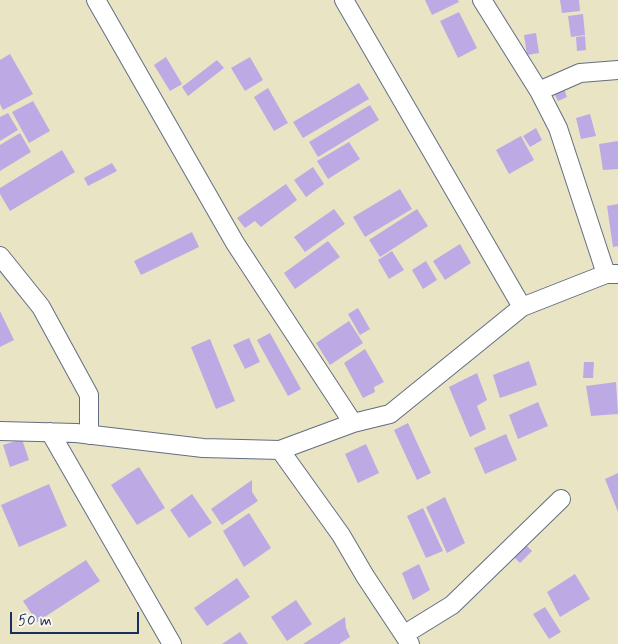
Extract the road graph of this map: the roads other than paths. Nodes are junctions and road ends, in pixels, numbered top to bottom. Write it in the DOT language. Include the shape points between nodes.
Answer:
graph roads {
  1 [pos="96,0"];
  2 [pos="344,0"];
  3 [pos="482,0"];
  4 [pos="618,70"];
  5 [pos="539,91"];
  6 [pos="0,256"];
  7 [pos="612,274"];
  8 [pos="522,307"];
  9 [pos="353,423"];
  10 [pos="0,431"];
  11 [pos="50,432"];
  12 [pos="89,435"];
  13 [pos="280,450"];
  14 [pos="560,499"];
  15 [pos="407,639"];
  16 [pos="172,644"];
  1 -- 9 [label="street" via="235,243"];
  2 -- 8 [label="street"];
  3 -- 5 [label="street"];
  4 -- 5 [label="street" via="580,73"];
  5 -- 7 [label="street" via="558,128"];
  6 -- 12 [label="street" via="42,307 89,394"];
  7 -- 8 [label="street"];
  8 -- 9 [label="street" via="390,414"];
  9 -- 13 [label="street"];
  10 -- 11 [label="street"];
  11 -- 12 [label="street"];
  11 -- 16 [label="street"];
  12 -- 13 [label="street" via="203,448"];
  13 -- 15 [label="street" via="341,535"];
  14 -- 15 [label="street" via="452,604"];
}
